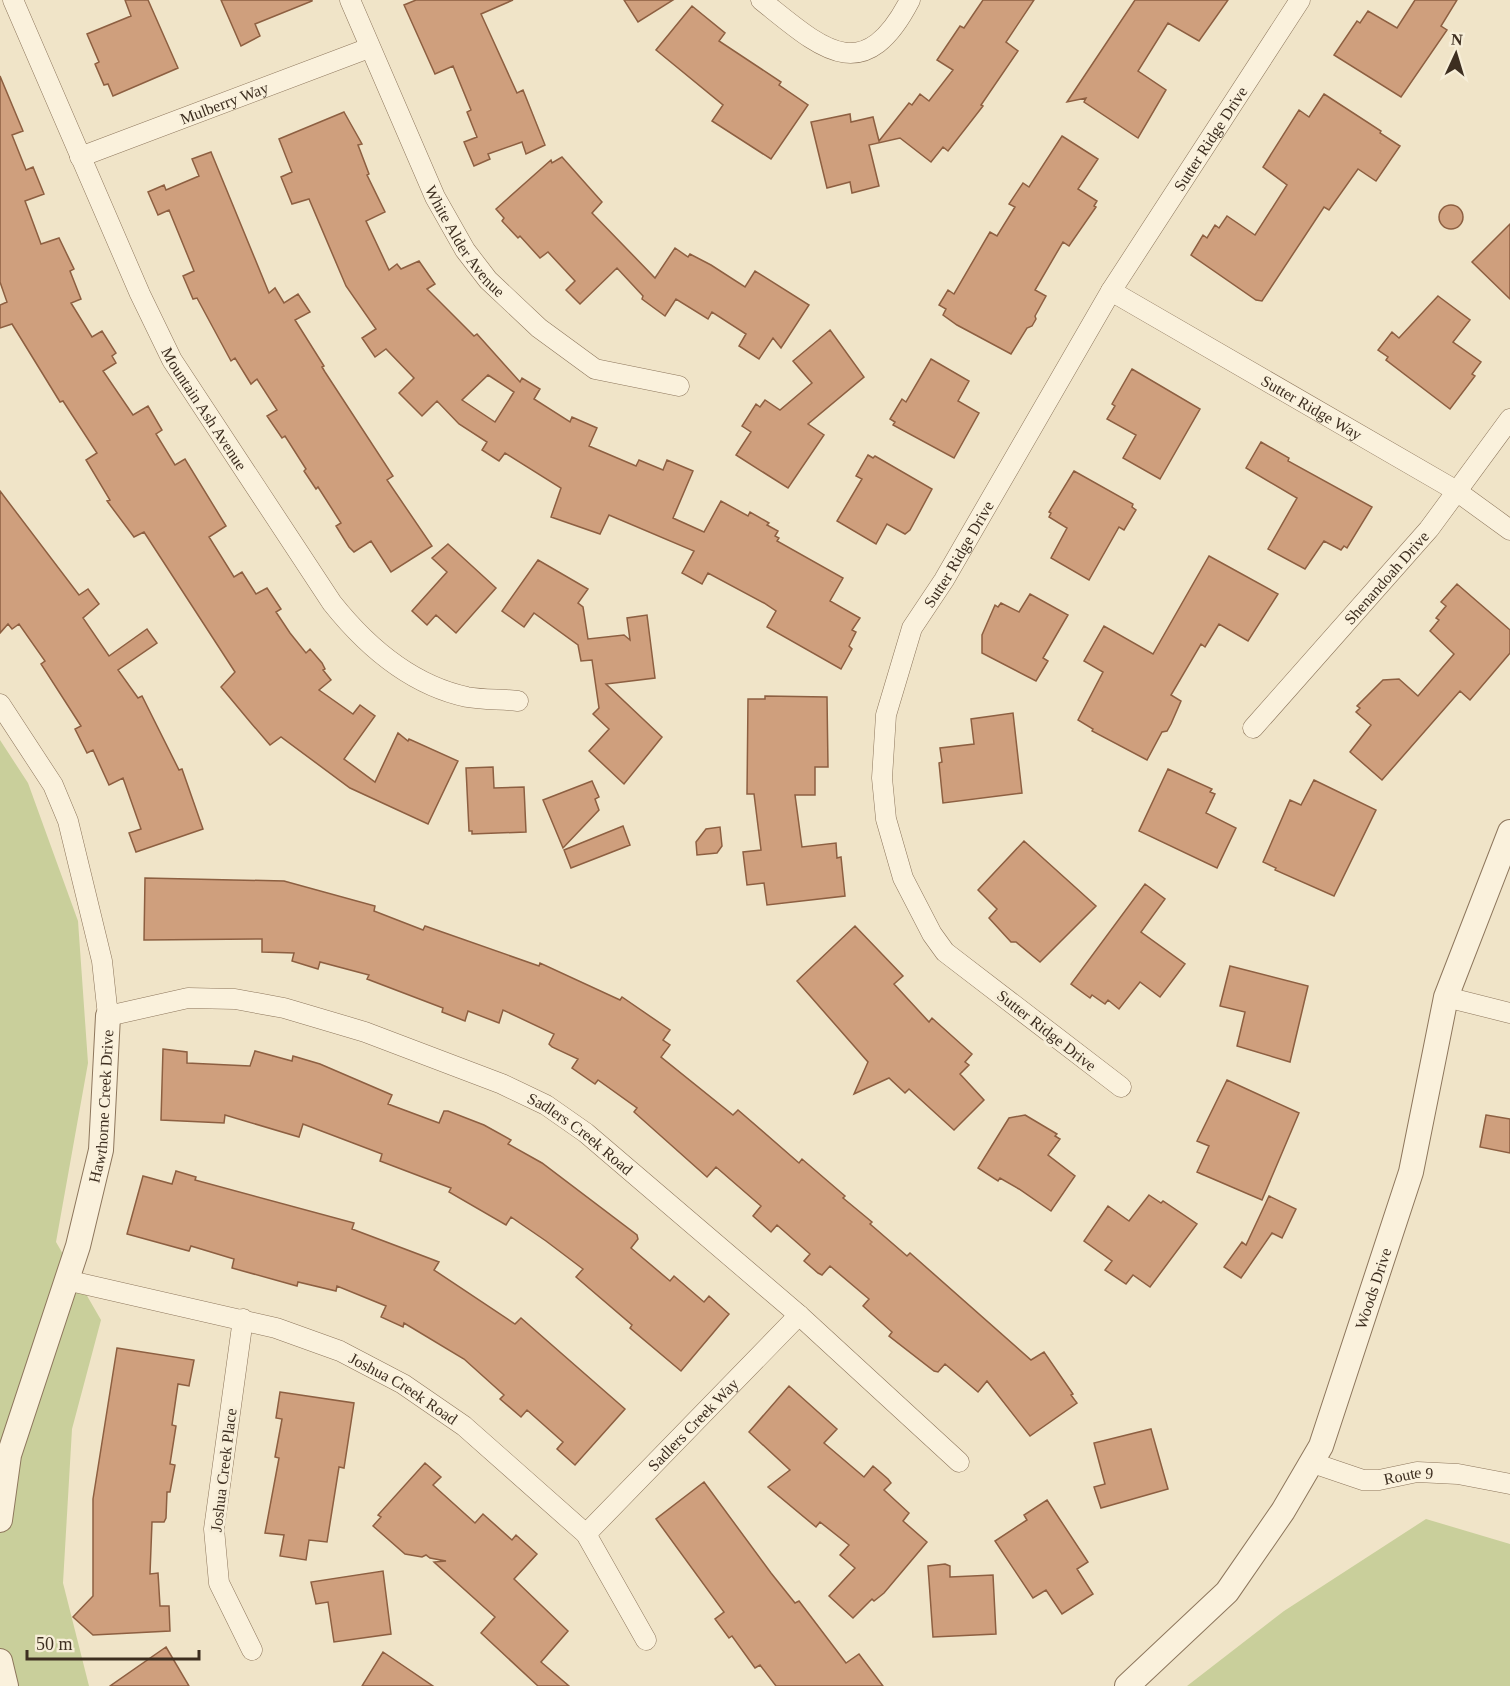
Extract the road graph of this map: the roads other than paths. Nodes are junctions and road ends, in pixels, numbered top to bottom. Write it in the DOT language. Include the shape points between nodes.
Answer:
graph roads {
  1 [pos="13,0"];
  2 [pos="350,0"];
  3 [pos="761,0"];
  4 [pos="910,0"];
  5 [pos="1300,0"];
  6 [pos="369,48"];
  7 [pos="80,157"];
  8 [pos="1111,291"];
  9 [pos="679,386"];
  10 [pos="1510,419"];
  11 [pos="1455,490"];
  12 [pos="1510,530"];
  13 [pos="518,701"];
  14 [pos="0,704"];
  15 [pos="1253,728"];
  16 [pos="1510,832"];
  17 [pos="1446,997"];
  18 [pos="1510,1013"];
  19 [pos="108,1016"];
  20 [pos="1121,1088"];
  21 [pos="66,1280"];
  22 [pos="799,1315"];
  23 [pos="243,1319"];
  24 [pos="959,1462"];
  25 [pos="1310,1462"];
  26 [pos="1510,1484"];
  27 [pos="0,1520"];
  28 [pos="586,1534"];
  29 [pos="646,1640"];
  30 [pos="252,1650"];
  31 [pos="0,1661"];
  32 [pos="6,1686"];
  33 [pos="1127,1686"];
  1 -- 7 [label="street, Mountain Ash Avenue"];
  2 -- 6 [label="street, White Alder Avenue"];
  3 -- 4 [label="street" via="819,45 850,52 872,47 890,34"];
  5 -- 8 [label="street, Sutter Ridge Drive"];
  6 -- 7 [label="street, Mulberry Way"];
  6 -- 9 [label="street, White Alder Avenue" via="435,197 465,250 488,280 539,328 595,369"];
  7 -- 13 [label="street, Mountain Ash Avenue" via="172,360 349,624 375,650 427,682 468,697"];
  8 -- 11 [label="street, Sutter Ridge Way"];
  8 -- 20 [label="street, Sutter Ridge Drive" via="944,580 912,628 886,715 882,778 886,819 903,878 945,952"];
  10 -- 11 [label="street, Shenandoah Drive"];
  11 -- 12 [label="street, Sutter Ridge Way"];
  11 -- 15 [label="street, Shenandoah Drive" via="1429,529"];
  14 -- 19 [label="street, Hawthorne Creek Drive" via="53,785 68,821 102,961"];
  16 -- 17 [label="street, Woods Drive"];
  17 -- 18 [label="street"];
  17 -- 25 [label="street, Woods Drive" via="1411,1172 1321,1446"];
  19 -- 21 [label="street, Hawthorne Creek Drive" via="101,1150"];
  19 -- 22 [label="street, Sadlers Creek Road" via="188,998 235,999 323,1018 501,1084 546,1105 586,1133"];
  21 -- 23 [label="street, Joshua Creek Road"];
  21 -- 27 [label="street, Hawthorne Creek Drive" via="9,1455"];
  22 -- 24 [label="street, Sadlers Creek Road"];
  22 -- 28 [label="street, Sadlers Creek Way"];
  23 -- 28 [label="street, Joshua Creek Road" via="309,1338 404,1384 464,1426"];
  23 -- 30 [label="street, Joshua Creek Place" via="214,1529 219,1582"];
  25 -- 26 [label="street, Route 9" via="1363,1480 1418,1472 1458,1474"];
  25 -- 33 [label="street, Woods Drive" via="1283,1511 1227,1592"];
  28 -- 29 [label="street, Joshua Creek Road"];
  31 -- 32 [label="street"];
}
